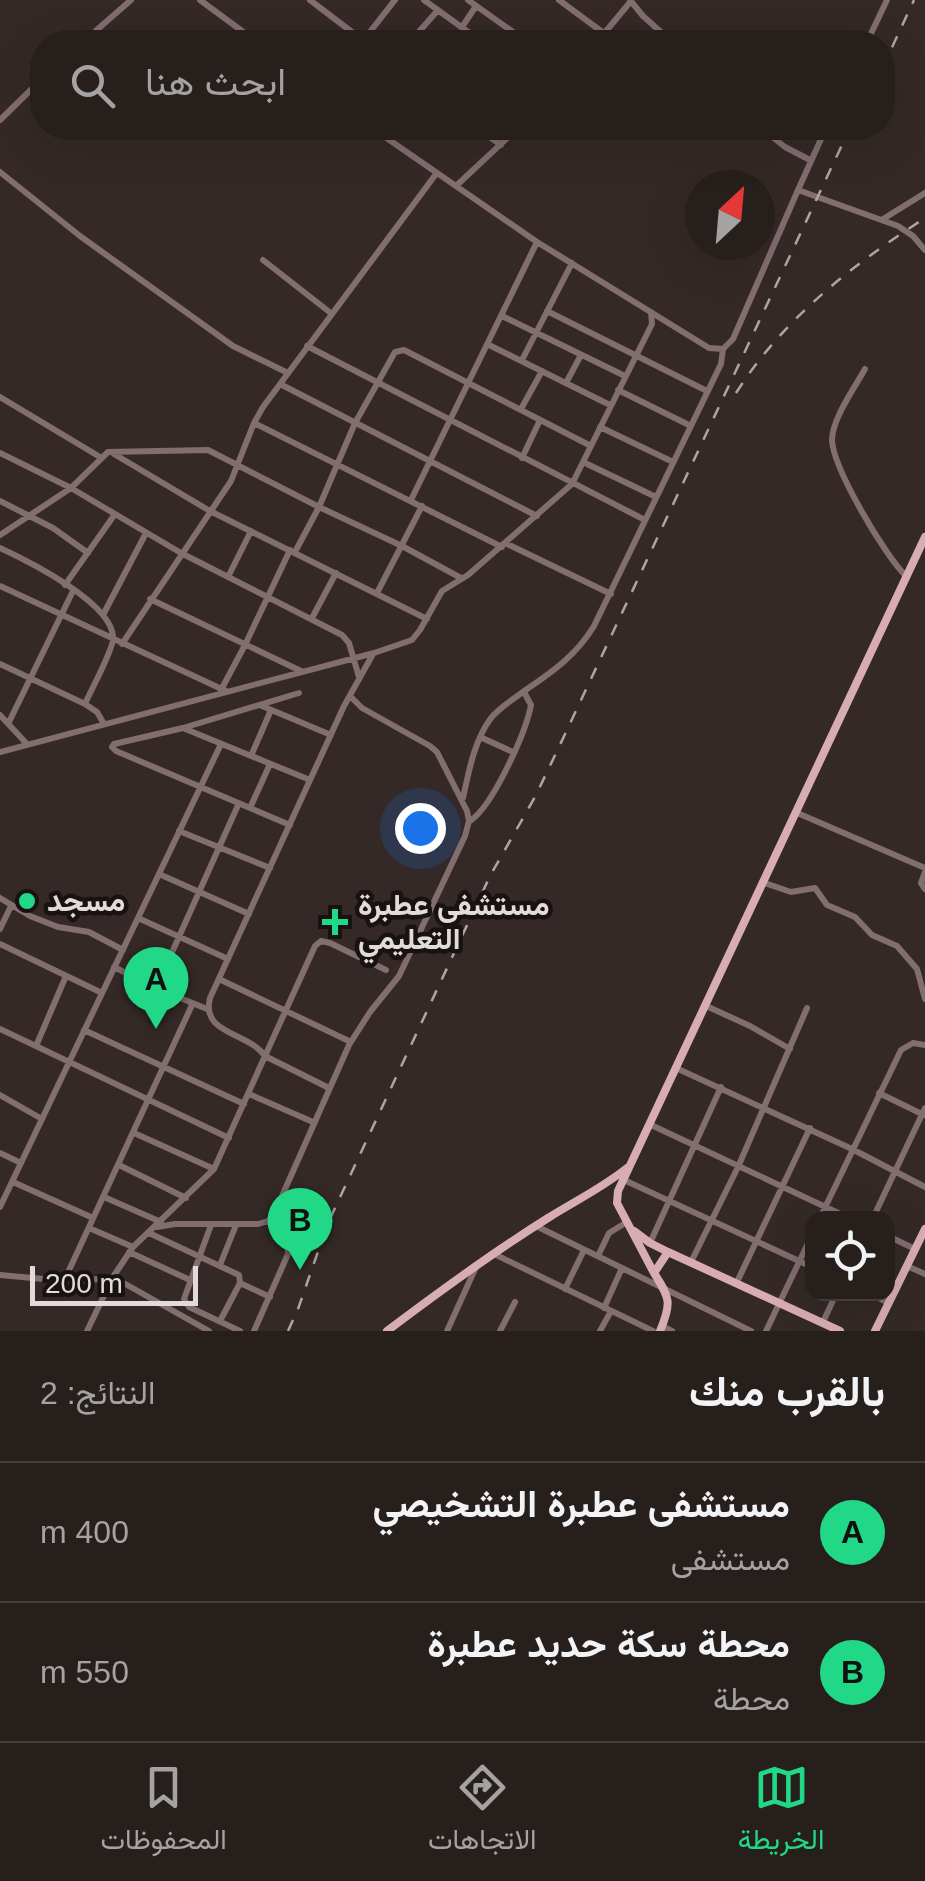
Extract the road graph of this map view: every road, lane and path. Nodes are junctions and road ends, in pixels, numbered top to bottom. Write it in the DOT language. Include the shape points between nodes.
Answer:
graph roads {
  1 [pos="131,0"];
  2 [pos="200,0"];
  3 [pos="212,0"];
  4 [pos="310,0"];
  5 [pos="394,0"];
  6 [pos="424,0"];
  7 [pos="468,0"];
  8 [pos="559,0"];
  9 [pos="630,0"];
  10 [pos="887,0"];
  11 [pos="476,6"];
  12 [pos="214,10"];
  13 [pos="438,10"];
  14 [pos="97,30"];
  15 [pos="241,30"];
  16 [pos="348,30"];
  17 [pos="372,30"];
  18 [pos="420,30"];
  19 [pos="465,30"];
  20 [pos="511,30"];
  21 [pos="600,30"];
  22 [pos="608,30"];
  23 [pos="659,30"];
  24 [pos="873,30"];
  25 [pos="30,91"];
  26 [pos="0,120"];
  27 [pos="389,140"];
  28 [pos="493,140"];
  29 [pos="507,140"];
  30 [pos="776,140"];
  31 [pos="820,140"];
  32 [pos="501,146"];
  33 [pos="810,160"];
  34 [pos="0,172"];
  35 [pos="436,174"];
  36 [pos="456,186"];
  37 [pos="798,190"];
  38 [pos="925,194"];
  39 [pos="882,220"];
  40 [pos="537,242"];
  41 [pos="925,250"];
  42 [pos="263,260"];
  43 [pos="572,263"];
  44 [pos="547,311"];
  45 [pos="650,312"];
  46 [pos="332,314"];
  47 [pos="502,316"];
  48 [pos="663,319"];
  49 [pos="652,324"];
  50 [pos="536,333"];
  51 [pos="488,345"];
  52 [pos="308,346"];
  53 [pos="723,349"];
  54 [pos="581,355"];
  55 [pos="636,356"];
  56 [pos="522,360"];
  57 [pos="865,369"];
  58 [pos="542,371"];
  59 [pos="288,373"];
  60 [pos="625,376"];
  61 [pos="377,382"];
  62 [pos="470,383"];
  63 [pos="566,383"];
  64 [pos="280,384"];
  65 [pos="618,390"];
  66 [pos="707,391"];
  67 [pos="0,397"];
  68 [pos="610,405"];
  69 [pos="521,410"];
  70 [pos="540,420"];
  71 [pos="450,422"];
  72 [pos="254,423"];
  73 [pos="355,423"];
  74 [pos="690,426"];
  75 [pos="600,427"];
  76 [pos="591,446"];
  77 [pos="0,453"];
  78 [pos="112,453"];
  79 [pos="100,457"];
  80 [pos="522,458"];
  81 [pos="431,462"];
  82 [pos="584,462"];
  83 [pos="673,462"];
  84 [pos="338,463"];
  85 [pos="238,465"];
  86 [pos="572,484"];
  87 [pos="71,488"];
  88 [pos="656,497"];
  89 [pos="411,500"];
  90 [pos="0,501"];
  91 [pos="422,506"];
  92 [pos="318,507"];
  93 [pos="210,511"];
  94 [pos="115,514"];
  95 [pos="30,515"];
  96 [pos="537,516"];
  97 [pos="645,520"];
  98 [pos="251,531"];
  99 [pos="146,532"];
  100 [pos="0,535"];
  101 [pos="925,536"];
  102 [pos="503,545"];
  103 [pos="402,546"];
  104 [pos="0,548"];
  105 [pos="292,551"];
  106 [pos="88,552"];
  107 [pos="181,553"];
  108 [pos="336,572"];
  109 [pos="228,576"];
  110 [pos="906,576"];
  111 [pos="462,579"];
  112 [pos="65,585"];
  113 [pos="0,586"];
  114 [pos="73,590"];
  115 [pos="378,593"];
  116 [pos="611,594"];
  117 [pos="268,596"];
  118 [pos="150,599"];
  119 [pos="104,614"];
  120 [pos="61,615"];
  121 [pos="312,618"];
  122 [pos="427,619"];
  123 [pos="114,640"];
  124 [pos="122,644"];
  125 [pos="245,644"];
  126 [pos="374,654"];
  127 [pos="354,658"];
  128 [pos="0,664"];
  129 [pos="300,672"];
  130 [pos="30,678"];
  131 [pos="360,678"];
  132 [pos="224,691"];
  133 [pos="524,692"];
  134 [pos="299,693"];
  135 [pos="350,696"];
  136 [pos="86,704"];
  137 [pos="261,706"];
  138 [pos="344,706"];
  139 [pos="362,708"];
  140 [pos="270,710"];
  141 [pos="0,715"];
  142 [pos="8,722"];
  143 [pos="104,724"];
  144 [pos="183,728"];
  145 [pos="331,735"];
  146 [pos="480,737"];
  147 [pos="27,744"];
  148 [pos="221,744"];
  149 [pos="0,752"];
  150 [pos="513,752"];
  151 [pos="251,756"];
  152 [pos="270,764"];
  153 [pos="310,780"];
  154 [pos="200,788"];
  155 [pos="462,798"];
  156 [pos="239,804"];
  157 [pos="250,808"];
  158 [pos="795,812"];
  159 [pos="469,822"];
  160 [pos="290,825"];
  161 [pos="180,831"];
  162 [pos="219,847"];
  163 [pos="270,868"];
  164 [pos="925,870"];
  165 [pos="159,874"];
  166 [pos="762,882"];
  167 [pos="925,889"];
  168 [pos="199,892"];
  169 [pos="0,898"];
  170 [pos="11,906"];
  171 [pos="250,914"];
  172 [pos="138,918"];
  173 [pos="0,929"];
  174 [pos="179,937"];
  175 [pos="0,944"];
  176 [pos="123,950"];
  177 [pos="228,959"];
  178 [pos="114,967"];
  179 [pos="386,970"];
  180 [pos="66,976"];
  181 [pos="219,980"];
  182 [pos="156,988"];
  183 [pos="102,993"];
  184 [pos="925,999"];
  185 [pos="192,1004"];
  186 [pos="704,1006"];
  187 [pos="808,1008"];
  188 [pos="208,1009"];
  189 [pos="285,1012"];
  190 [pos="0,1029"];
  191 [pos="84,1030"];
  192 [pos="351,1042"];
  193 [pos="925,1045"];
  194 [pos="36,1046"];
  195 [pos="790,1049"];
  196 [pos="265,1056"];
  197 [pos="70,1061"];
  198 [pos="165,1068"];
  199 [pos="676,1068"];
  200 [pos="721,1087"];
  201 [pos="329,1088"];
  202 [pos="879,1093"];
  203 [pos="249,1094"];
  204 [pos="0,1095"];
  205 [pos="150,1100"];
  206 [pos="244,1104"];
  207 [pos="764,1108"];
  208 [pos="924,1113"];
  209 [pos="42,1118"];
  210 [pos="314,1122"];
  211 [pos="649,1124"];
  212 [pos="810,1128"];
  213 [pos="134,1133"];
  214 [pos="229,1138"];
  215 [pos="694,1145"];
  216 [pos="852,1149"];
  217 [pos="0,1153"];
  218 [pos="21,1163"];
  219 [pos="119,1165"];
  220 [pos="629,1167"];
  221 [pos="738,1167"];
  222 [pos="214,1169"];
  223 [pos="896,1172"];
  224 [pos="624,1180"];
  225 [pos="12,1182"];
  226 [pos="782,1187"];
  227 [pos="925,1187"];
  228 [pos="596,1191"];
  229 [pos="104,1197"];
  230 [pos="186,1198"];
  231 [pos="670,1200"];
  232 [pos="617,1204"];
  233 [pos="0,1207"];
  234 [pos="825,1208"];
  235 [pos="824,1211"];
  236 [pos="832,1211"];
  237 [pos="876,1211"];
  238 [pos="94,1218"];
  239 [pos="712,1220"];
  240 [pos="268,1221"];
  241 [pos="210,1225"];
  242 [pos="236,1225"];
  243 [pos="629,1225"];
  244 [pos="536,1226"];
  245 [pos="89,1228"];
  246 [pos="155,1228"];
  247 [pos="925,1229"];
  248 [pos="895,1239"];
  249 [pos="757,1242"];
  250 [pos="650,1243"];
  251 [pos="915,1249"];
  252 [pos="131,1250"];
  253 [pos="584,1250"];
  254 [pos="668,1252"];
  255 [pos="805,1253"];
  256 [pos="494,1254"];
  257 [pos="198,1256"];
  258 [pos="598,1256"];
  259 [pos="479,1262"];
  260 [pos="691,1262"];
  261 [pos="801,1262"];
  262 [pos="805,1264"];
  263 [pos="220,1265"];
  264 [pos="907,1266"];
  265 [pos="622,1268"];
  266 [pos="654,1273"];
  267 [pos="925,1274"];
  268 [pos="0,1275"];
  269 [pos="113,1277"];
  270 [pos="190,1280"];
  271 [pos="64,1281"];
  272 [pos="737,1282"];
  273 [pos="240,1283"];
  274 [pos="565,1289"];
  275 [pos="664,1289"];
  276 [pos="270,1296"];
  277 [pos="833,1301"];
  278 [pos="515,1302"];
  279 [pos="890,1302"];
  280 [pos="781,1304"];
  281 [pos="608,1309"];
  282 [pos="220,1321"];
  283 [pos="823,1322"];
  284 [pos="658,1329"];
  285 [pos="87,1331"];
  286 [pos="210,1331"];
  287 [pos="240,1331"];
  288 [pos="254,1331"];
  289 [pos="388,1331"];
  290 [pos="447,1331"];
  291 [pos="500,1331"];
  292 [pos="600,1331"];
  293 [pos="672,1331"];
  294 [pos="751,1331"];
  295 [pos="766,1331"];
  296 [pos="840,1331"];
  297 [pos="875,1331"];
  1 -- 14 [label="street"];
  2 -- 12 [label="street"];
  3 -- 12 [label="street"];
  4 -- 16 [label="street"];
  5 -- 17 [label="street"];
  6 -- 13 [label="street"];
  7 -- 11 [label="street"];
  8 -- 21 [label="street"];
  9 -- 22 [label="street"];
  9 -- 23 [label="street"];
  10 -- 24 [label="street"];
  11 -- 19 [label="street"];
  11 -- 20 [label="street"];
  12 -- 15 [label="street"];
  13 -- 18 [label="street"];
  13 -- 19 [label="street"];
  25 -- 26 [label="street"];
  27 -- 35 [label="street"];
  28 -- 32 [label="street"];
  29 -- 32 [label="street"];
  30 -- 33 [label="street"];
  31 -- 33 [label="street"];
  32 -- 36 [label="street"];
  33 -- 37 [label="street"];
  34 -- 59 [label="street" via="233,346"];
  35 -- 36 [label="street"];
  35 -- 46 [label="street"];
  36 -- 40 [label="street"];
  37 -- 39 [label="street"];
  37 -- 53 [label="street"];
  38 -- 39 [label="street"];
  39 -- 41 [label="street" via="906,230"];
  40 -- 43 [label="street"];
  40 -- 47 [label="street"];
  42 -- 46 [label="street"];
  43 -- 44 [label="street"];
  43 -- 45 [label="street"];
  44 -- 50 [label="street"];
  44 -- 55 [label="street"];
  45 -- 48 [label="street"];
  45 -- 49 [label="street"];
  46 -- 52 [label="street"];
  47 -- 50 [label="street"];
  47 -- 51 [label="street"];
  48 -- 49 [label="street"];
  48 -- 53 [label="street" via="709,348"];
  49 -- 55 [label="street"];
  50 -- 54 [label="street"];
  50 -- 56 [label="street"];
  51 -- 56 [label="street"];
  51 -- 62 [label="street"];
  52 -- 59 [label="street"];
  52 -- 61 [label="street"];
  53 -- 66 [label="street"];
  54 -- 60 [label="street"];
  54 -- 63 [label="street"];
  55 -- 60 [label="street"];
  55 -- 66 [label="street"];
  56 -- 58 [label="street"];
  57 -- 110 [label="street" via="837,420 834,448 864,514"];
  58 -- 63 [label="street"];
  58 -- 69 [label="street"];
  59 -- 64 [label="street"];
  60 -- 65 [label="street"];
  61 -- 62 [label="street" via="395,352 404,350"];
  61 -- 71 [label="street"];
  61 -- 73 [label="street"];
  62 -- 69 [label="street"];
  62 -- 71 [label="street"];
  63 -- 68 [label="street"];
  64 -- 72 [label="street"];
  64 -- 73 [label="street"];
  65 -- 68 [label="street"];
  65 -- 74 [label="street"];
  66 -- 74 [label="street"];
  67 -- 79 [label="street"];
  68 -- 75 [label="street"];
  69 -- 70 [label="street"];
  70 -- 76 [label="street"];
  70 -- 80 [label="street"];
  71 -- 80 [label="street"];
  71 -- 81 [label="street"];
  72 -- 84 [label="street"];
  72 -- 85 [label="street"];
  73 -- 81 [label="street"];
  73 -- 84 [label="street"];
  74 -- 83 [label="street"];
  75 -- 76 [label="street"];
  75 -- 83 [label="street"];
  76 -- 82 [label="street"];
  77 -- 87 [label="street"];
  78 -- 79 [label="street"];
  78 -- 85 [label="street" via="200,449"];
  78 -- 93 [label="street"];
  79 -- 87 [label="street"];
  80 -- 86 [label="street"];
  81 -- 89 [label="street"];
  81 -- 96 [label="street"];
  82 -- 86 [label="street"];
  82 -- 88 [label="street"];
  83 -- 88 [label="street"];
  84 -- 89 [label="street"];
  84 -- 92 [label="street"];
  85 -- 92 [label="street"];
  85 -- 93 [label="street"];
  86 -- 96 [label="street"];
  86 -- 97 [label="street"];
  87 -- 94 [label="street"];
  87 -- 95 [label="street"];
  88 -- 97 [label="street"];
  89 -- 91 [label="street"];
  90 -- 95 [label="street"];
  91 -- 102 [label="street"];
  91 -- 103 [label="street"];
  92 -- 103 [label="street"];
  92 -- 105 [label="street"];
  93 -- 98 [label="street"];
  93 -- 107 [label="street"];
  94 -- 99 [label="street"];
  94 -- 106 [label="street"];
  95 -- 100 [label="street"];
  95 -- 106 [label="street"];
  96 -- 102 [label="street"];
  97 -- 116 [label="street"];
  98 -- 105 [label="street"];
  98 -- 109 [label="street"];
  99 -- 107 [label="street"];
  99 -- 119 [label="street"];
  101 -- 110 [label="main road"];
  102 -- 111 [label="street"];
  102 -- 116 [label="street"];
  103 -- 111 [label="street"];
  103 -- 115 [label="street"];
  104 -- 112 [label="street"];
  105 -- 108 [label="street"];
  105 -- 117 [label="street"];
  106 -- 112 [label="street"];
  107 -- 109 [label="street"];
  107 -- 118 [label="street"];
  108 -- 115 [label="street"];
  108 -- 121 [label="street"];
  109 -- 117 [label="street"];
  110 -- 158 [label="main road"];
  111 -- 122 [label="street" via="442,591"];
  112 -- 114 [label="street"];
  113 -- 120 [label="street"];
  114 -- 119 [label="street"];
  114 -- 120 [label="street"];
  115 -- 122 [label="street"];
  116 -- 133 [label="street" via="575,652"];
  117 -- 121 [label="street"];
  117 -- 125 [label="street"];
  118 -- 124 [label="street"];
  118 -- 125 [label="street"];
  119 -- 123 [label="street"];
  120 -- 123 [label="street"];
  120 -- 130 [label="street"];
  121 -- 127 [label="street" via="347,639"];
  122 -- 126 [label="street" via="412,640"];
  123 -- 124 [label="street"];
  123 -- 136 [label="street"];
  124 -- 132 [label="street"];
  125 -- 129 [label="street"];
  125 -- 132 [label="street"];
  126 -- 127 [label="street"];
  126 -- 131 [label="street"];
  127 -- 129 [label="street"];
  127 -- 131 [label="street"];
  128 -- 130 [label="street"];
  129 -- 132 [label="street"];
  130 -- 136 [label="street"];
  130 -- 142 [label="street"];
  131 -- 135 [label="street"];
  132 -- 143 [label="street"];
  133 -- 146 [label="street"];
  133 -- 150 [label="street" via="530,712"];
  134 -- 137 [label="street"];
  135 -- 138 [label="street"];
  135 -- 139 [label="street"];
  136 -- 143 [label="street"];
  137 -- 140 [label="street"];
  137 -- 144 [label="street"];
  138 -- 139 [label="street"];
  138 -- 145 [label="street"];
  139 -- 155 [label="street" via="437,752"];
  140 -- 145 [label="street"];
  140 -- 151 [label="street"];
  141 -- 142 [label="street"];
  142 -- 147 [label="street"];
  143 -- 147 [label="street"];
  144 -- 148 [label="street"];
  144 -- 154 [label="street" via="112,747"];
  145 -- 153 [label="street"];
  146 -- 150 [label="street"];
  146 -- 155 [label="street"];
  147 -- 149 [label="street"];
  148 -- 151 [label="street"];
  148 -- 154 [label="street"];
  150 -- 159 [label="street" via="486,807"];
  151 -- 152 [label="street"];
  152 -- 153 [label="street"];
  152 -- 157 [label="street"];
  153 -- 160 [label="street"];
  154 -- 156 [label="street"];
  154 -- 161 [label="street"];
  155 -- 159 [label="street"];
  156 -- 157 [label="street"];
  156 -- 162 [label="street"];
  157 -- 160 [label="street"];
  158 -- 164 [label="street"];
  158 -- 166 [label="main road"];
  159 -- 192 [label="street" via="399,976"];
  160 -- 163 [label="street"];
  161 -- 162 [label="street"];
  161 -- 165 [label="street"];
  162 -- 163 [label="street"];
  162 -- 168 [label="street"];
  163 -- 171 [label="street"];
  164 -- 167 [label="street"];
  165 -- 168 [label="street"];
  165 -- 172 [label="street"];
  166 -- 184 [label="street" via="792,892 813,887 827,905 897,946 916,969"];
  166 -- 186 [label="main road"];
  168 -- 171 [label="street"];
  168 -- 174 [label="street"];
  169 -- 170 [label="street"];
  170 -- 173 [label="street"];
  170 -- 176 [label="street"];
  171 -- 177 [label="street"];
  172 -- 174 [label="street"];
  172 -- 176 [label="street"];
  174 -- 177 [label="street"];
  174 -- 182 [label="street"];
  175 -- 180 [label="street"];
  176 -- 178 [label="street"];
  177 -- 181 [label="street"];
  178 -- 182 [label="street"];
  178 -- 183 [label="street"];
  179 -- 189 [label="street" via="317,942"];
  180 -- 183 [label="street"];
  180 -- 194 [label="street"];
  181 -- 188 [label="street"];
  181 -- 189 [label="street"];
  182 -- 185 [label="street"];
  183 -- 191 [label="street"];
  185 -- 188 [label="street"];
  185 -- 198 [label="street"];
  186 -- 195 [label="street"];
  186 -- 199 [label="main road"];
  187 -- 195 [label="street"];
  188 -- 196 [label="street" via="218,1026"];
  189 -- 192 [label="street"];
  189 -- 196 [label="street"];
  190 -- 194 [label="street"];
  191 -- 197 [label="street"];
  191 -- 198 [label="street"];
  192 -- 201 [label="street"];
  193 -- 202 [label="street" via="900,1050"];
  194 -- 197 [label="street"];
  195 -- 207 [label="street"];
  196 -- 201 [label="street"];
  196 -- 203 [label="street"];
  197 -- 205 [label="street"];
  197 -- 209 [label="street"];
  198 -- 205 [label="street"];
  198 -- 206 [label="street"];
  199 -- 200 [label="street"];
  199 -- 211 [label="main road"];
  200 -- 207 [label="street"];
  200 -- 215 [label="street"];
  201 -- 210 [label="street"];
  202 -- 208 [label="street"];
  202 -- 216 [label="street"];
  203 -- 206 [label="street"];
  203 -- 210 [label="street"];
  204 -- 209 [label="street"];
  205 -- 213 [label="street"];
  205 -- 214 [label="street"];
  206 -- 214 [label="street"];
  207 -- 212 [label="street"];
  207 -- 221 [label="street"];
  208 -- 223 [label="street"];
  209 -- 218 [label="street"];
  210 -- 240 [label="street"];
  211 -- 215 [label="street"];
  211 -- 220 [label="main road"];
  212 -- 216 [label="street"];
  212 -- 226 [label="street"];
  213 -- 219 [label="street"];
  213 -- 222 [label="street"];
  214 -- 222 [label="street"];
  215 -- 221 [label="street"];
  215 -- 231 [label="street"];
  216 -- 223 [label="street"];
  216 -- 234 [label="street"];
  217 -- 218 [label="street"];
  218 -- 225 [label="street"];
  219 -- 229 [label="street"];
  219 -- 230 [label="street"];
  220 -- 224 [label="main road"];
  220 -- 228 [label="main road"];
  221 -- 226 [label="street"];
  221 -- 239 [label="street"];
  222 -- 230 [label="street"];
  223 -- 227 [label="street"];
  223 -- 237 [label="street"];
  224 -- 231 [label="street"];
  224 -- 232 [label="main road"];
  225 -- 233 [label="street"];
  225 -- 238 [label="street"];
  226 -- 234 [label="street"];
  226 -- 249 [label="street"];
  228 -- 232 [label="main road"];
  228 -- 244 [label="main road"];
  229 -- 238 [label="street"];
  229 -- 246 [label="street"];
  230 -- 246 [label="street"];
  231 -- 239 [label="street"];
  231 -- 250 [label="street"];
  232 -- 243 [label="main road"];
  234 -- 235 [label="street"];
  234 -- 236 [label="street"];
  238 -- 245 [label="street"];
  239 -- 249 [label="street"];
  239 -- 260 [label="street"];
  240 -- 242 [label="street"];
  240 -- 276 [label="street" via="288,1247"];
  241 -- 242 [label="street"];
  241 -- 246 [label="street"];
  241 -- 257 [label="street"];
  242 -- 263 [label="street"];
  243 -- 250 [label="main road"];
  243 -- 258 [label="street" via="609,1234"];
  243 -- 266 [label="main road"];
  244 -- 253 [label="street"];
  244 -- 256 [label="main road"];
  245 -- 252 [label="street"];
  245 -- 271 [label="street"];
  246 -- 252 [label="street"];
  246 -- 257 [label="street"];
  247 -- 251 [label="main road"];
  248 -- 251 [label="street"];
  249 -- 261 [label="street"];
  249 -- 272 [label="street"];
  250 -- 254 [label="main road"];
  251 -- 264 [label="main road"];
  252 -- 269 [label="street"];
  252 -- 270 [label="street"];
  253 -- 258 [label="street"];
  253 -- 274 [label="street"];
  254 -- 260 [label="main road"];
  254 -- 266 [label="main road"];
  255 -- 261 [label="street"];
  256 -- 259 [label="main road"];
  256 -- 274 [label="street"];
  257 -- 263 [label="street"];
  257 -- 270 [label="street"];
  258 -- 265 [label="street"];
  259 -- 289 [label="main road"];
  259 -- 290 [label="street"];
  260 -- 272 [label="main road"];
  261 -- 262 [label="street"];
  261 -- 280 [label="street"];
  263 -- 273 [label="street"];
  264 -- 267 [label="street"];
  264 -- 279 [label="main road"];
  265 -- 275 [label="street"];
  265 -- 281 [label="street"];
  266 -- 275 [label="main road"];
  268 -- 271 [label="street"];
  269 -- 271 [label="street"];
  269 -- 285 [label="street"];
  269 -- 286 [label="street"];
  270 -- 282 [label="street" via="184,1298 189,1308"];
  272 -- 280 [label="main road"];
  273 -- 276 [label="street"];
  273 -- 282 [label="street"];
  274 -- 281 [label="street"];
  275 -- 284 [label="main road" via="669,1310"];
  275 -- 294 [label="street"];
  276 -- 288 [label="street"];
  277 -- 283 [label="street"];
  278 -- 291 [label="street"];
  279 -- 297 [label="main road"];
  280 -- 283 [label="main road"];
  280 -- 295 [label="street"];
  281 -- 284 [label="street"];
  281 -- 292 [label="street"];
  282 -- 287 [label="street"];
  283 -- 296 [label="main road"];
  284 -- 293 [label="street"];
}
